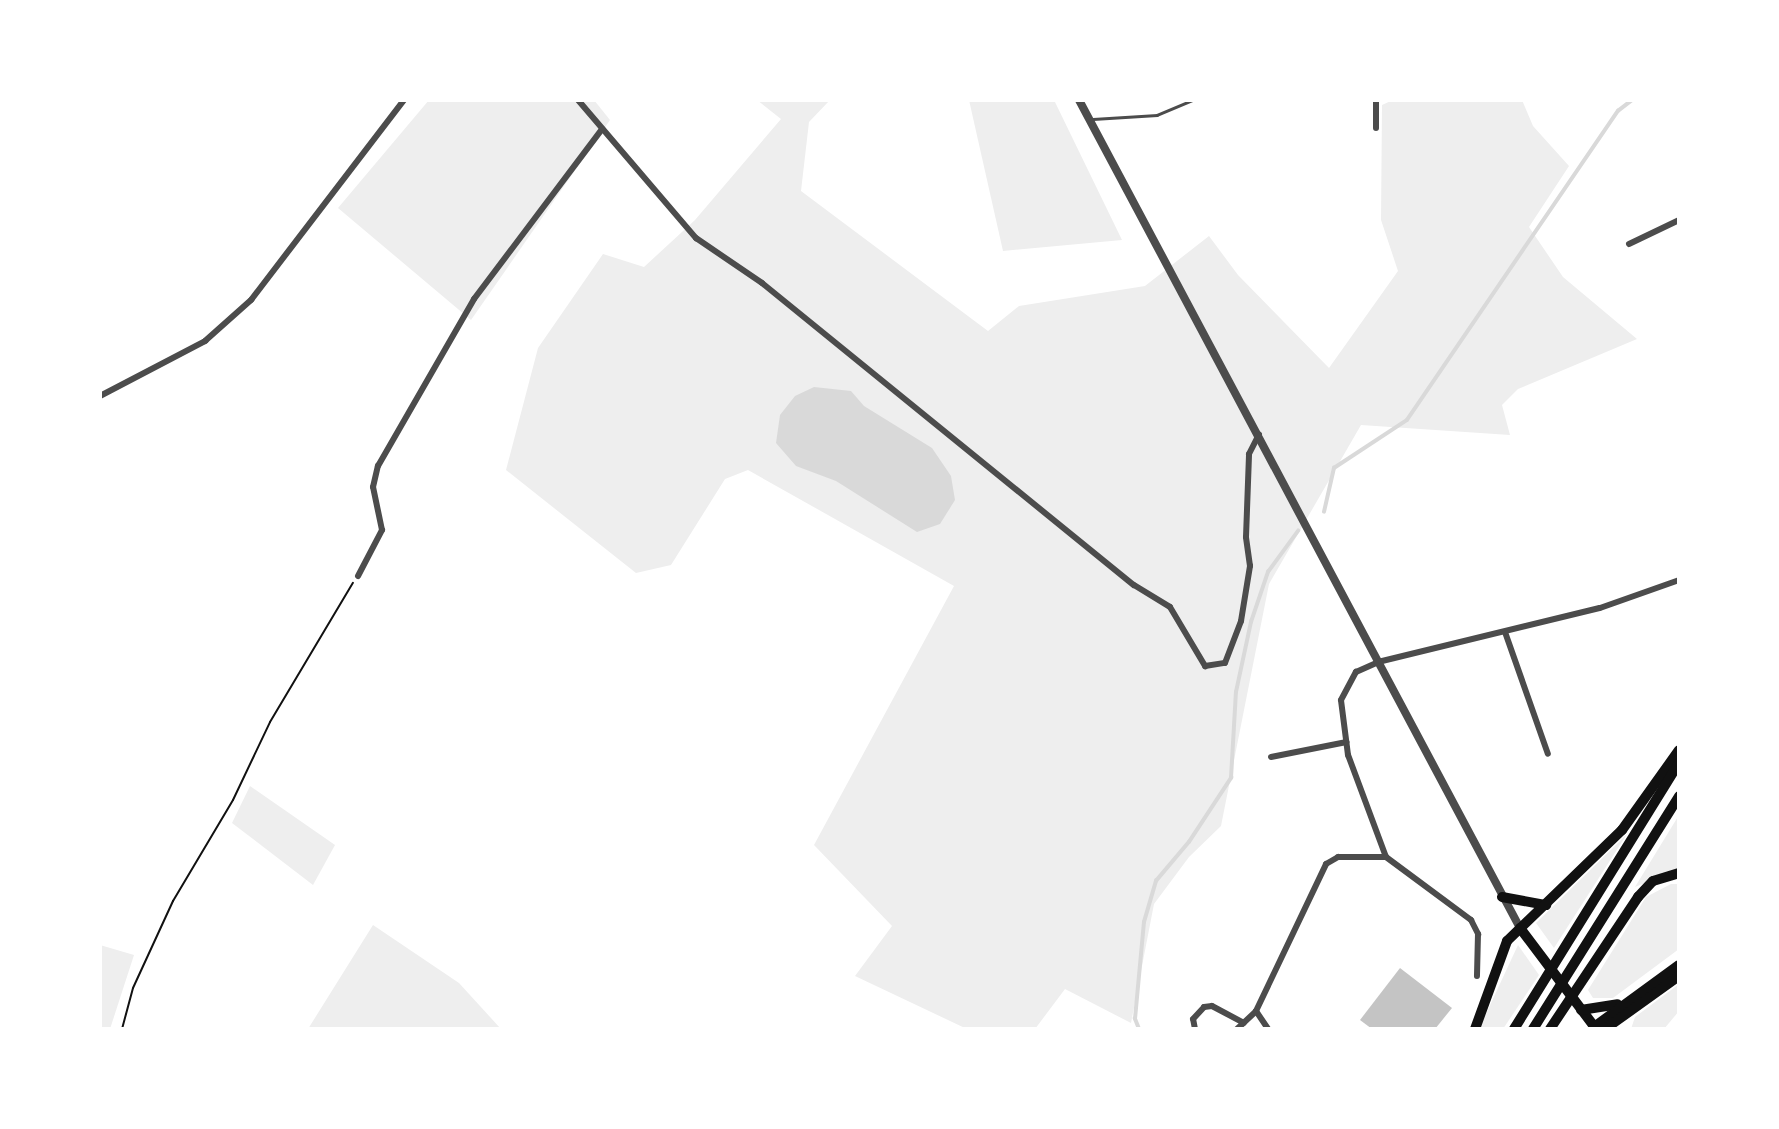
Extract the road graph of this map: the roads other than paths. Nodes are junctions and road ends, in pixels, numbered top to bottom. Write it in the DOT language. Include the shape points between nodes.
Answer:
graph roads {
  1 [pos="404,100"];
  2 [pos="578,100"];
  3 [pos="1079,100"];
  4 [pos="1193,100"];
  5 [pos="1376,100"];
  6 [pos="1090,119"];
  7 [pos="1376,128"];
  8 [pos="602,129"];
  9 [pos="1679,220"];
  10 [pos="1629,244"];
  11 [pos="100,396"];
  12 [pos="1260,433"];
  13 [pos="358,576"];
  14 [pos="1679,580"];
  15 [pos="1505,632"];
  16 [pos="1378,662"];
  17 [pos="1346,742"];
  18 [pos="1679,750"];
  19 [pos="1548,754"];
  20 [pos="1271,757"];
  21 [pos="1679,762"];
  22 [pos="1679,796"];
  23 [pos="1386,858"];
  24 [pos="1679,873"];
  25 [pos="1503,897"];
  26 [pos="1546,905"];
  27 [pos="1522,931"];
  28 [pos="1679,965"];
  29 [pos="1477,976"];
  30 [pos="1679,976"];
  31 [pos="1628,1001"];
  32 [pos="1579,1008"];
  33 [pos="1256,1011"];
  34 [pos="1624,1015"];
  35 [pos="1244,1023"];
  36 [pos="1598,1028"];
  37 [pos="1195,1029"];
  38 [pos="1237,1029"];
  39 [pos="1268,1029"];
  40 [pos="1475,1029"];
  41 [pos="1514,1029"];
  42 [pos="1533,1029"];
  43 [pos="1550,1029"];
  44 [pos="1622,1029"];
  1 -- 11 [label="street" via="251,300 205,341"];
  2 -- 8 [label="street"];
  3 -- 6 [label="street"];
  4 -- 6 [label="lane" via="1157,115"];
  5 -- 7 [label="street"];
  6 -- 12 [label="street"];
  8 -- 12 [label="street" via="696,237 762,283 1134,585 1170,607 1205,666 1225,663 1241,621 1250,566 1246,537 1249,454"];
  8 -- 13 [label="street" via="463,316 377,466 373,487 382,530"];
  9 -- 10 [label="street"];
  12 -- 16 [label="street"];
  14 -- 15 [label="street" via="1600,608"];
  15 -- 16 [label="street"];
  15 -- 19 [label="street"];
  16 -- 17 [label="street" via="1356,672 1346,684 1342,700"];
  16 -- 25 [label="street"];
  17 -- 20 [label="street"];
  17 -- 23 [label="street"];
  18 -- 26 [label="highway" via="1622,830"];
  21 -- 41 [label="highway"];
  22 -- 42 [label="highway"];
  23 -- 29 [label="street" via="1471,920 1478,934"];
  23 -- 33 [label="street" via="1357,855 1326,864"];
  24 -- 43 [label="highway" via="1653,881 1638,897"];
  25 -- 26 [label="highway"];
  25 -- 27 [label="street"];
  26 -- 27 [label="highway"];
  27 -- 32 [label="main road"];
  27 -- 40 [label="highway" via="1507,941"];
  28 -- 31 [label="highway"];
  30 -- 34 [label="highway"];
  31 -- 32 [label="highway" via="1609,1008"];
  31 -- 36 [label="highway"];
  32 -- 36 [label="main road"];
  33 -- 35 [label="street"];
  33 -- 39 [label="street"];
  34 -- 36 [label="highway"];
  34 -- 44 [label="highway"];
  35 -- 37 [label="street" via="1212,1006 1204,1007 1193,1019"];
  35 -- 38 [label="street"];
}
